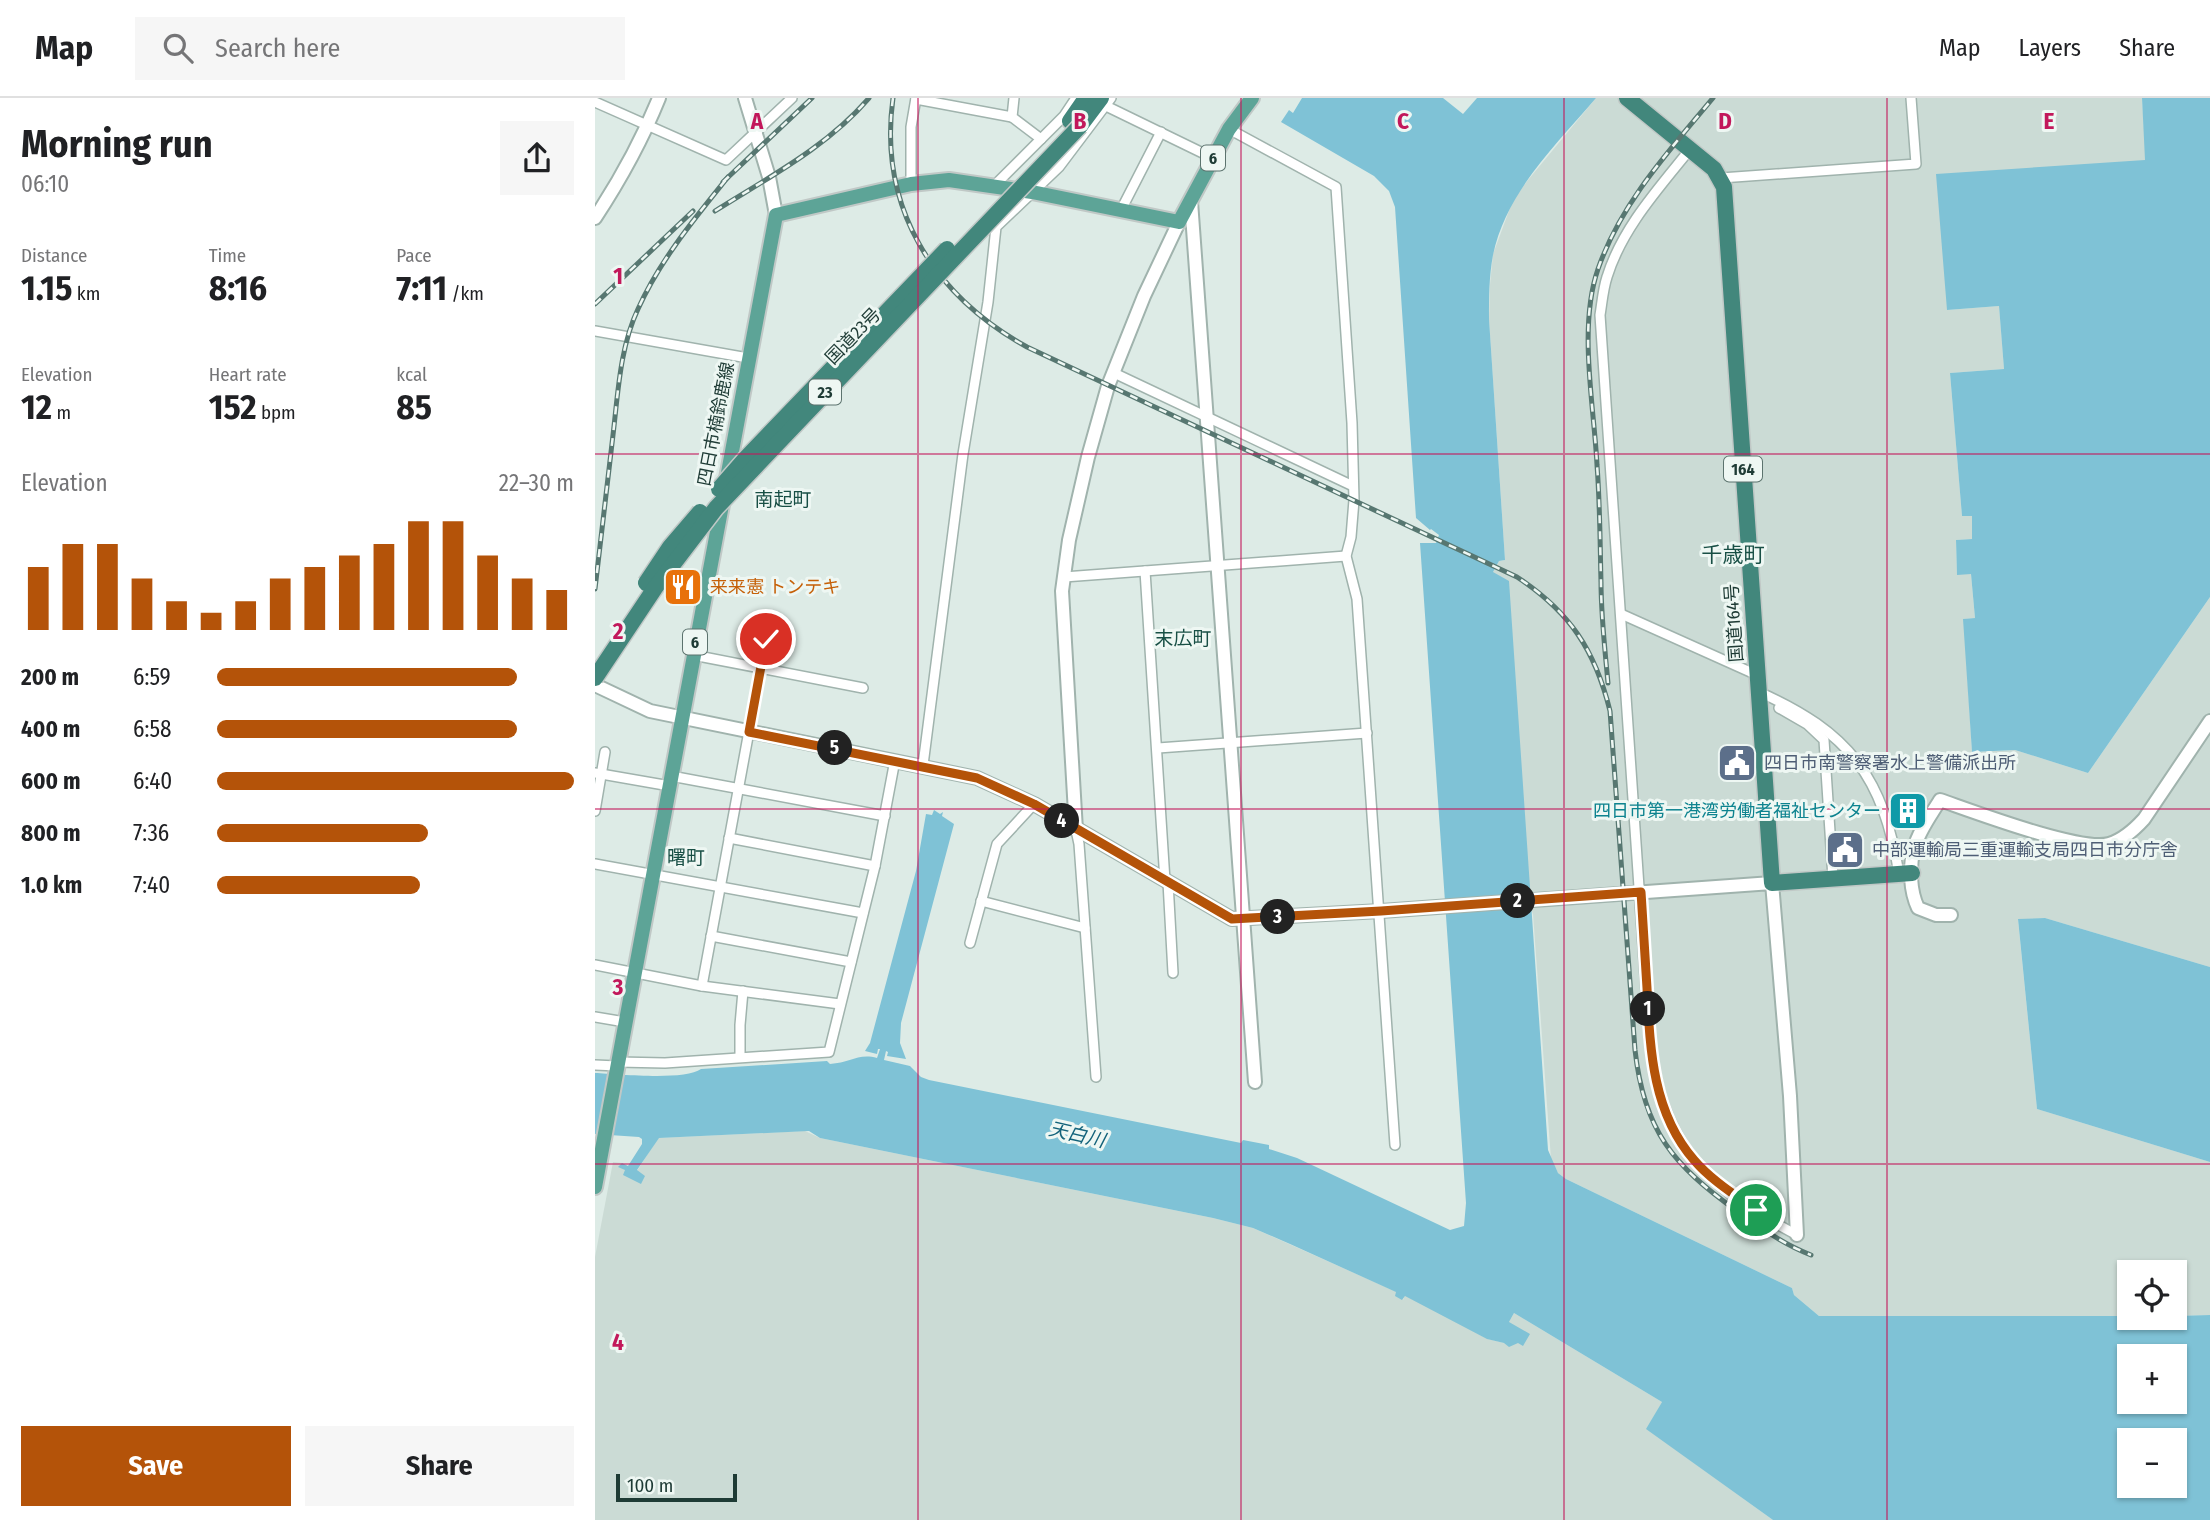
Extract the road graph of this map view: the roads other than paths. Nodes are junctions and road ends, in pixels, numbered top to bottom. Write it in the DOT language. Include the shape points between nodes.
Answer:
graph roads {
  1 [pos="659,98"];
  2 [pos="745,98"];
  3 [pos="792,98"];
  4 [pos="916,98"];
  5 [pos="1014,98"];
  6 [pos="1076,98"];
  7 [pos="1086,98"];
  8 [pos="1252,98"];
  9 [pos="1627,98"];
  10 [pos="1911,98"];
  11 [pos="1106,101"];
  12 [pos="595,102"];
  13 [pos="1011,117"];
  14 [pos="1075,123"];
  15 [pos="649,125"];
  16 [pos="1229,129"];
  17 [pos="757,132"];
  18 [pos="1161,132"];
  19 [pos="1041,139"];
  20 [pos="1691,148"];
  21 [pos="1213,158"];
  22 [pos="1721,178"];
  23 [pos="911,184"];
  24 [pos="993,187"];
  25 [pos="1032,192"];
  26 [pos="1191,201"];
  27 [pos="1121,211"];
  28 [pos="776,215"];
  29 [pos="595,218"];
  30 [pos="1179,222"];
  31 [pos="595,331"];
  32 [pos="748,358"];
  33 [pos="1114,373"];
  34 [pos="1207,415"];
  35 [pos="1353,486"];
  36 [pos="1346,556"];
  37 [pos="1218,564"];
  38 [pos="1145,571"];
  39 [pos="1064,577"];
  40 [pos="1621,614"];
  41 [pos="766,639"];
  42 [pos="692,655"];
  43 [pos="595,661"];
  44 [pos="761,668"];
  45 [pos="1757,675"];
  46 [pos="595,678"];
  47 [pos="595,685"];
  48 [pos="863,688"];
  49 [pos="1759,696"];
  50 [pos="681,718"];
  51 [pos="2210,721"];
  52 [pos="749,732"];
  53 [pos="1367,733"];
  54 [pos="1230,744"];
  55 [pos="1158,748"];
  56 [pos="605,752"];
  57 [pos="894,760"];
  58 [pos="923,765"];
  59 [pos="598,774"];
  60 [pos="671,781"];
  61 [pos="739,789"];
  62 [pos="1034,804"];
  63 [pos="595,811"];
  64 [pos="885,816"];
  65 [pos="1076,830"];
  66 [pos="729,838"];
  67 [pos="595,864"];
  68 [pos="875,866"];
  69 [pos="652,874"];
  70 [pos="1905,874"];
  71 [pos="1833,878"];
  72 [pos="1167,882"];
  73 [pos="1772,883"];
  74 [pos="720,886"];
  75 [pos="1641,892"];
  76 [pos="981,901"];
  77 [pos="1381,911"];
  78 [pos="863,913"];
  79 [pos="1951,915"];
  80 [pos="1244,919"];
  81 [pos="1085,928"];
  82 [pos="711,936"];
  83 [pos="970,943"];
  84 [pos="851,962"];
  85 [pos="595,965"];
  86 [pos="634,972"];
  87 [pos="1173,974"];
  88 [pos="702,986"];
  89 [pos="743,991"];
  90 [pos="841,1004"];
  91 [pos="595,1017"];
  92 [pos="625,1022"];
  93 [pos="740,1058"];
  94 [pos="595,1065"];
  95 [pos="617,1066"];
  96 [pos="1096,1077"];
  97 [pos="1255,1082"];
  98 [pos="600,1143"];
  99 [pos="1395,1145"];
  100 [pos="595,1187"];
  101 [pos="1797,1235"];
  1 -- 15 [label="street"];
  2 -- 17 [label="street"];
  3 -- 17 [label="street"];
  4 -- 13 [label="street"];
  4 -- 23 [label="street"];
  5 -- 13 [label="street"];
  6 -- 19 [label="street"];
  7 -- 14 [label="highway, 国道23号 / 23"];
  8 -- 16 [label="main road, 6"];
  9 -- 20 [label="highway"];
  10 -- 22 [label="street" via="1916,164"];
  11 -- 14 [label="highway, 国道23号 / 23"];
  11 -- 18 [label="street"];
  11 -- 25 [label="street" via="1059,167"];
  12 -- 15 [label="street"];
  13 -- 19 [label="street"];
  14 -- 43 [label="highway, 国道23号 / 23, bridge" via="746,458 670,547"];
  14 -- 46 [label="highway, 国道23号 / 23, bridge" via="716,508"];
  15 -- 17 [label="street" via="726,160"];
  15 -- 29 [label="street"];
  16 -- 21 [label="main road, 6"];
  16 -- 35 [label="street" via="1336,187"];
  17 -- 28 [label="street"];
  18 -- 21 [label="street"];
  18 -- 27 [label="street"];
  19 -- 24 [label="street"];
  20 -- 22 [label="highway"];
  20 -- 40 [label="street" via="1620,245 1606,279 1600,316"];
  21 -- 26 [label="main road, 6"];
  22 -- 45 [label="highway, 国道164号 / 164"];
  23 -- 24 [label="main road" via="949,180"];
  23 -- 28 [label="main road"];
  24 -- 25 [label="main road"];
  25 -- 27 [label="main road"];
  25 -- 58 [label="street" via="996,227"];
  26 -- 30 [label="main road, 6"];
  26 -- 34 [label="street"];
  27 -- 30 [label="main road"];
  28 -- 32 [label="main road, 四日市楠鈴鹿線 / 6"];
  30 -- 33 [label="street"];
  31 -- 32 [label="street"];
  32 -- 42 [label="main road, 四日市楠鈴鹿線 / 6"];
  33 -- 34 [label="street"];
  33 -- 39 [label="street" via="1087,457"];
  34 -- 35 [label="street"];
  34 -- 37 [label="street"];
  35 -- 36 [label="street"];
  36 -- 37 [label="street"];
  36 -- 53 [label="street" via="1357,599"];
  37 -- 38 [label="street"];
  37 -- 54 [label="street"];
  38 -- 39 [label="street"];
  38 -- 55 [label="street"];
  39 -- 65 [label="street"];
  40 -- 45 [label="street"];
  40 -- 75 [label="street"];
  41 -- 44 [label="street"];
  42 -- 44 [label="street"];
  42 -- 50 [label="main road, 四日市楠鈴鹿線 / 6"];
  44 -- 48 [label="street"];
  44 -- 52 [label="street"];
  45 -- 49 [label="highway, 国道164号 / 164"];
  47 -- 50 [label="street" via="650,711"];
  49 -- 70 [label="street" via="1812,719 1857,762 1877,794"];
  49 -- 71 [label="street" via="1797,716 1824,740"];
  49 -- 73 [label="highway, 国道164号 / 164"];
  50 -- 52 [label="street"];
  50 -- 60 [label="main road, 四日市楠鈴鹿線 / 6"];
  51 -- 70 [label="street" via="2144,819 2131,833 2110,844 2096,846 2055,837 1940,800"];
  52 -- 57 [label="street"];
  52 -- 61 [label="street"];
  53 -- 54 [label="street"];
  53 -- 77 [label="street"];
  54 -- 55 [label="street"];
  54 -- 80 [label="street"];
  55 -- 72 [label="street"];
  56 -- 59 [label="street"];
  57 -- 58 [label="street"];
  57 -- 64 [label="street"];
  58 -- 62 [label="street" via="977,778"];
  59 -- 60 [label="street"];
  59 -- 63 [label="street"];
  60 -- 61 [label="street"];
  60 -- 69 [label="main road, 四日市楠鈴鹿線 / 6"];
  61 -- 64 [label="street"];
  61 -- 66 [label="street"];
  62 -- 65 [label="street"];
  62 -- 76 [label="street" via="997,844"];
  64 -- 68 [label="street"];
  65 -- 72 [label="street"];
  65 -- 81 [label="street"];
  66 -- 68 [label="street"];
  66 -- 74 [label="street"];
  67 -- 69 [label="street"];
  68 -- 78 [label="street"];
  69 -- 74 [label="street"];
  69 -- 86 [label="main road, 四日市楠鈴鹿線 / 6"];
  70 -- 71 [label="highway"];
  70 -- 79 [label="street" via="1918,908"];
  71 -- 73 [label="highway"];
  72 -- 80 [label="street" via="1232,919"];
  72 -- 87 [label="street"];
  73 -- 75 [label="street"];
  73 -- 101 [label="street"];
  74 -- 78 [label="street"];
  74 -- 82 [label="street"];
  75 -- 77 [label="street"];
  75 -- 101 [label="street" via="1652,1059 1671,1125 1709,1175"];
  76 -- 81 [label="street"];
  76 -- 83 [label="street"];
  77 -- 80 [label="street"];
  77 -- 99 [label="street"];
  78 -- 84 [label="street"];
  80 -- 97 [label="street"];
  81 -- 96 [label="street"];
  82 -- 84 [label="street"];
  82 -- 88 [label="street"];
  84 -- 90 [label="street"];
  85 -- 86 [label="street"];
  86 -- 88 [label="street"];
  86 -- 92 [label="main road, 四日市楠鈴鹿線 / 6"];
  88 -- 89 [label="street"];
  89 -- 90 [label="street"];
  89 -- 93 [label="street"];
  90 -- 93 [label="street" via="829,1052"];
  91 -- 92 [label="street"];
  92 -- 95 [label="main road, 四日市楠鈴鹿線 / 6"];
  93 -- 95 [label="street"];
  94 -- 95 [label="street"];
  95 -- 98 [label="main road, 四日市楠鈴鹿線 / 6"];
  98 -- 100 [label="main road, 四日市楠鈴鹿線 / 6"];
}
